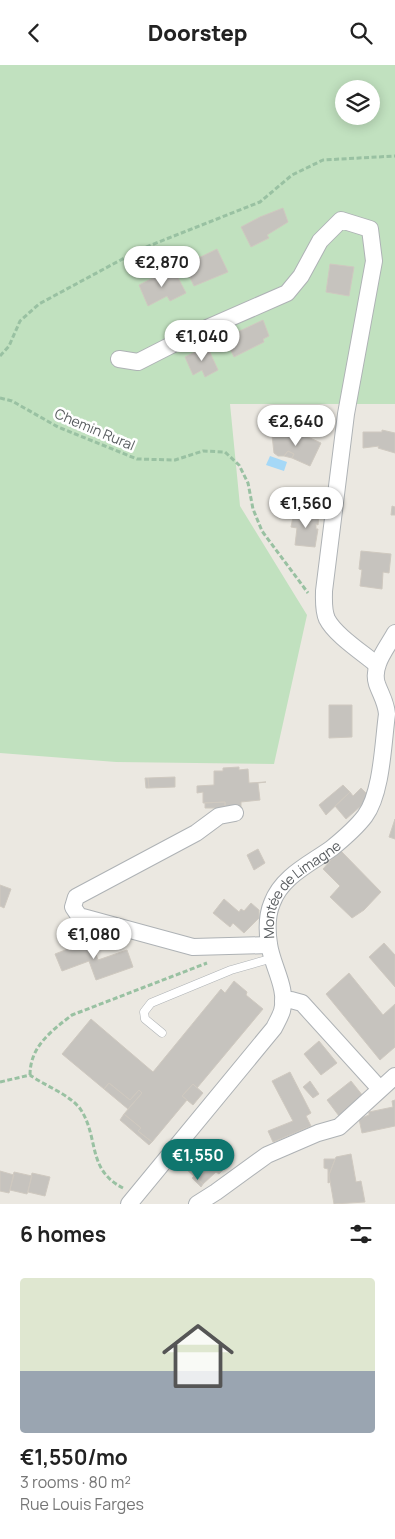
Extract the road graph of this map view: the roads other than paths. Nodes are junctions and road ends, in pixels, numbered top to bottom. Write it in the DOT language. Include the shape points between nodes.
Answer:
graph roads {
  1 [pos="119,359"];
  2 [pos="395,633"];
  3 [pos="377,665"];
  4 [pos="391,712"];
  5 [pos="235,813"];
  6 [pos="271,951"];
  7 [pos="283,1001"];
  8 [pos="162,1033"];
  9 [pos="395,1076"];
  10 [pos="380,1089"];
  11 [pos="129,1204"];
  12 [pos="197,1204"];
  1 -- 3 [label="street" via="138,362 287,293 301,276 320,241 341,220 370,229 374,261 346,414 324,606 327,619 339,633"];
  2 -- 3 [label="street"];
  3 -- 4 [label="street, Montée de Limagne" via="377,684"];
  4 -- 6 [label="street, Montée de Limagne" via="372,805 345,836 295,873 275,895 270,910"];
  5 -- 6 [label="street" via="219,816 196,833 76,897 73,907 79,916 193,947"];
  6 -- 7 [label="street, Montée de Limagne"];
  6 -- 8 [label="lane" via="150,1003 144,1012 145,1019"];
  7 -- 10 [label="street" via="302,1003"];
  7 -- 11 [label="street, Montée de Limagne" via="274,1028"];
  9 -- 10 [label="street"];
  10 -- 12 [label="street" via="339,1127 267,1155"];
}
